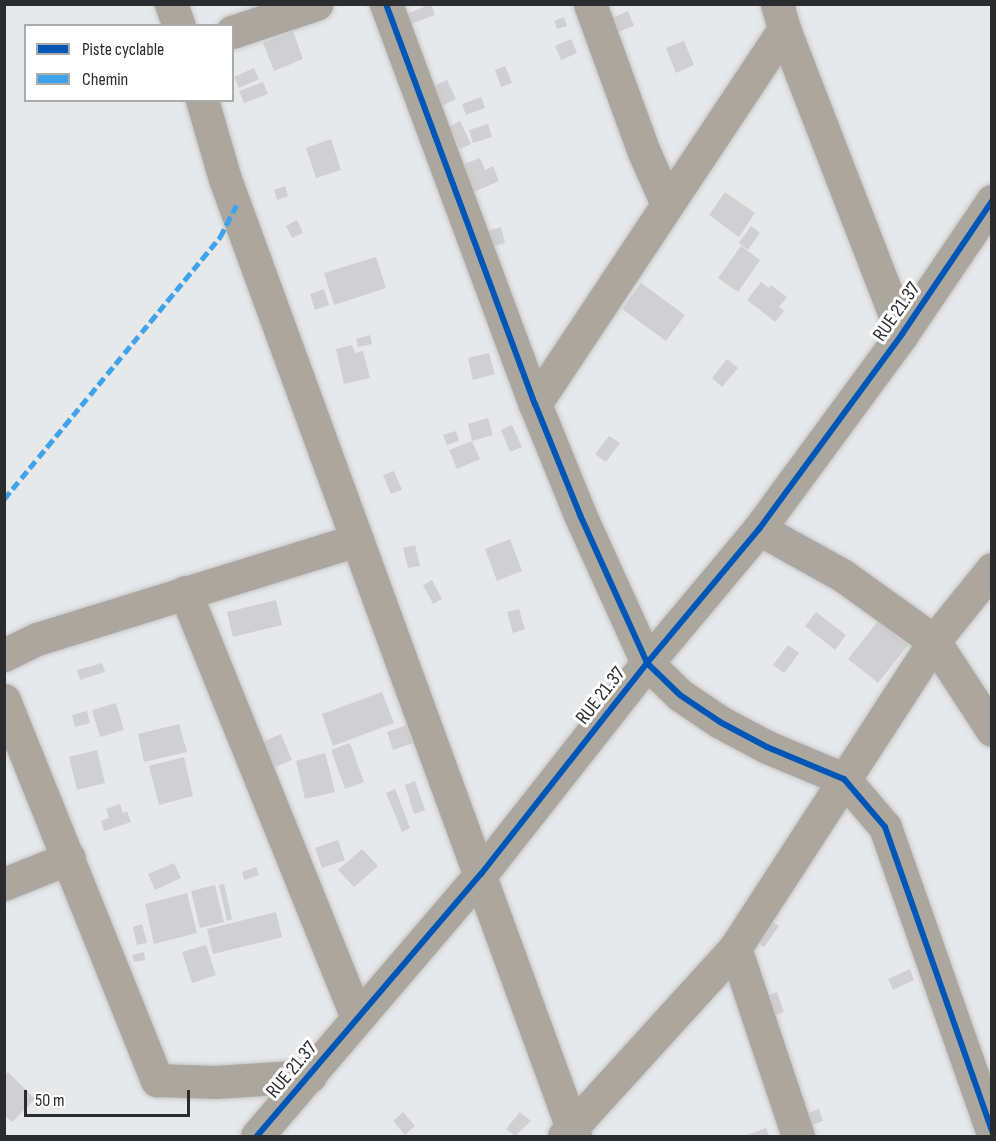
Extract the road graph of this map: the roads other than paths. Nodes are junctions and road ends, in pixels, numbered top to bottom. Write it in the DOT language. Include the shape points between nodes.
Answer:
graph roads {
  1 [pos="171,4"];
  2 [pos="315,4"];
  3 [pos="386,4"];
  4 [pos="590,4"];
  5 [pos="781,17"];
  6 [pos="177,24"];
  7 [pos="234,31"];
  8 [pos="203,102"];
  9 [pos="992,201"];
  10 [pos="667,204"];
  11 [pos="902,334"];
  12 [pos="535,404"];
  13 [pos="759,529"];
  14 [pos="357,540"];
  15 [pos="992,569"];
  16 [pos="185,592"];
  17 [pos="934,641"];
  18 [pos="4,655"];
  19 [pos="647,663"];
  20 [pos="4,700"];
  21 [pos="992,730"];
  22 [pos="844,779"];
  23 [pos="69,858"];
  24 [pos="481,873"];
  25 [pos="4,884"];
  26 [pos="735,948"];
  27 [pos="357,1017"];
  28 [pos="310,1076"];
  29 [pos="992,1131"];
  30 [pos="570,1134"];
  31 [pos="257,1137"];
  32 [pos="798,1137"];
  1 -- 6 [label="street"];
  2 -- 7 [label="street"];
  3 -- 12 [label="street"];
  4 -- 10 [label="street"];
  5 -- 10 [label="street"];
  5 -- 11 [label="street"];
  8 -- 14 [label="street" via="225,179"];
  9 -- 11 [label="street, RUE 21.37"];
  10 -- 12 [label="street"];
  11 -- 13 [label="street, RUE 21.37"];
  12 -- 19 [label="street"];
  13 -- 17 [label="street" via="842,575"];
  13 -- 19 [label="street, RUE 21.37"];
  14 -- 16 [label="street"];
  14 -- 24 [label="street"];
  15 -- 17 [label="street"];
  16 -- 18 [label="street" via="37,639"];
  16 -- 27 [label="street"];
  17 -- 21 [label="street"];
  17 -- 22 [label="street"];
  19 -- 22 [label="street" via="680,695 720,722 766,747"];
  19 -- 24 [label="street, RUE 21.37"];
  20 -- 23 [label="street"];
  22 -- 26 [label="street"];
  22 -- 29 [label="street" via="885,827"];
  23 -- 25 [label="street"];
  23 -- 28 [label="street" via="157,1080 215,1082"];
  24 -- 27 [label="street, RUE 21.37"];
  24 -- 30 [label="street"];
  26 -- 30 [label="street"];
  26 -- 32 [label="street"];
  27 -- 28 [label="street, RUE 21.37"];
  28 -- 31 [label="street, RUE 21.37"];
}
